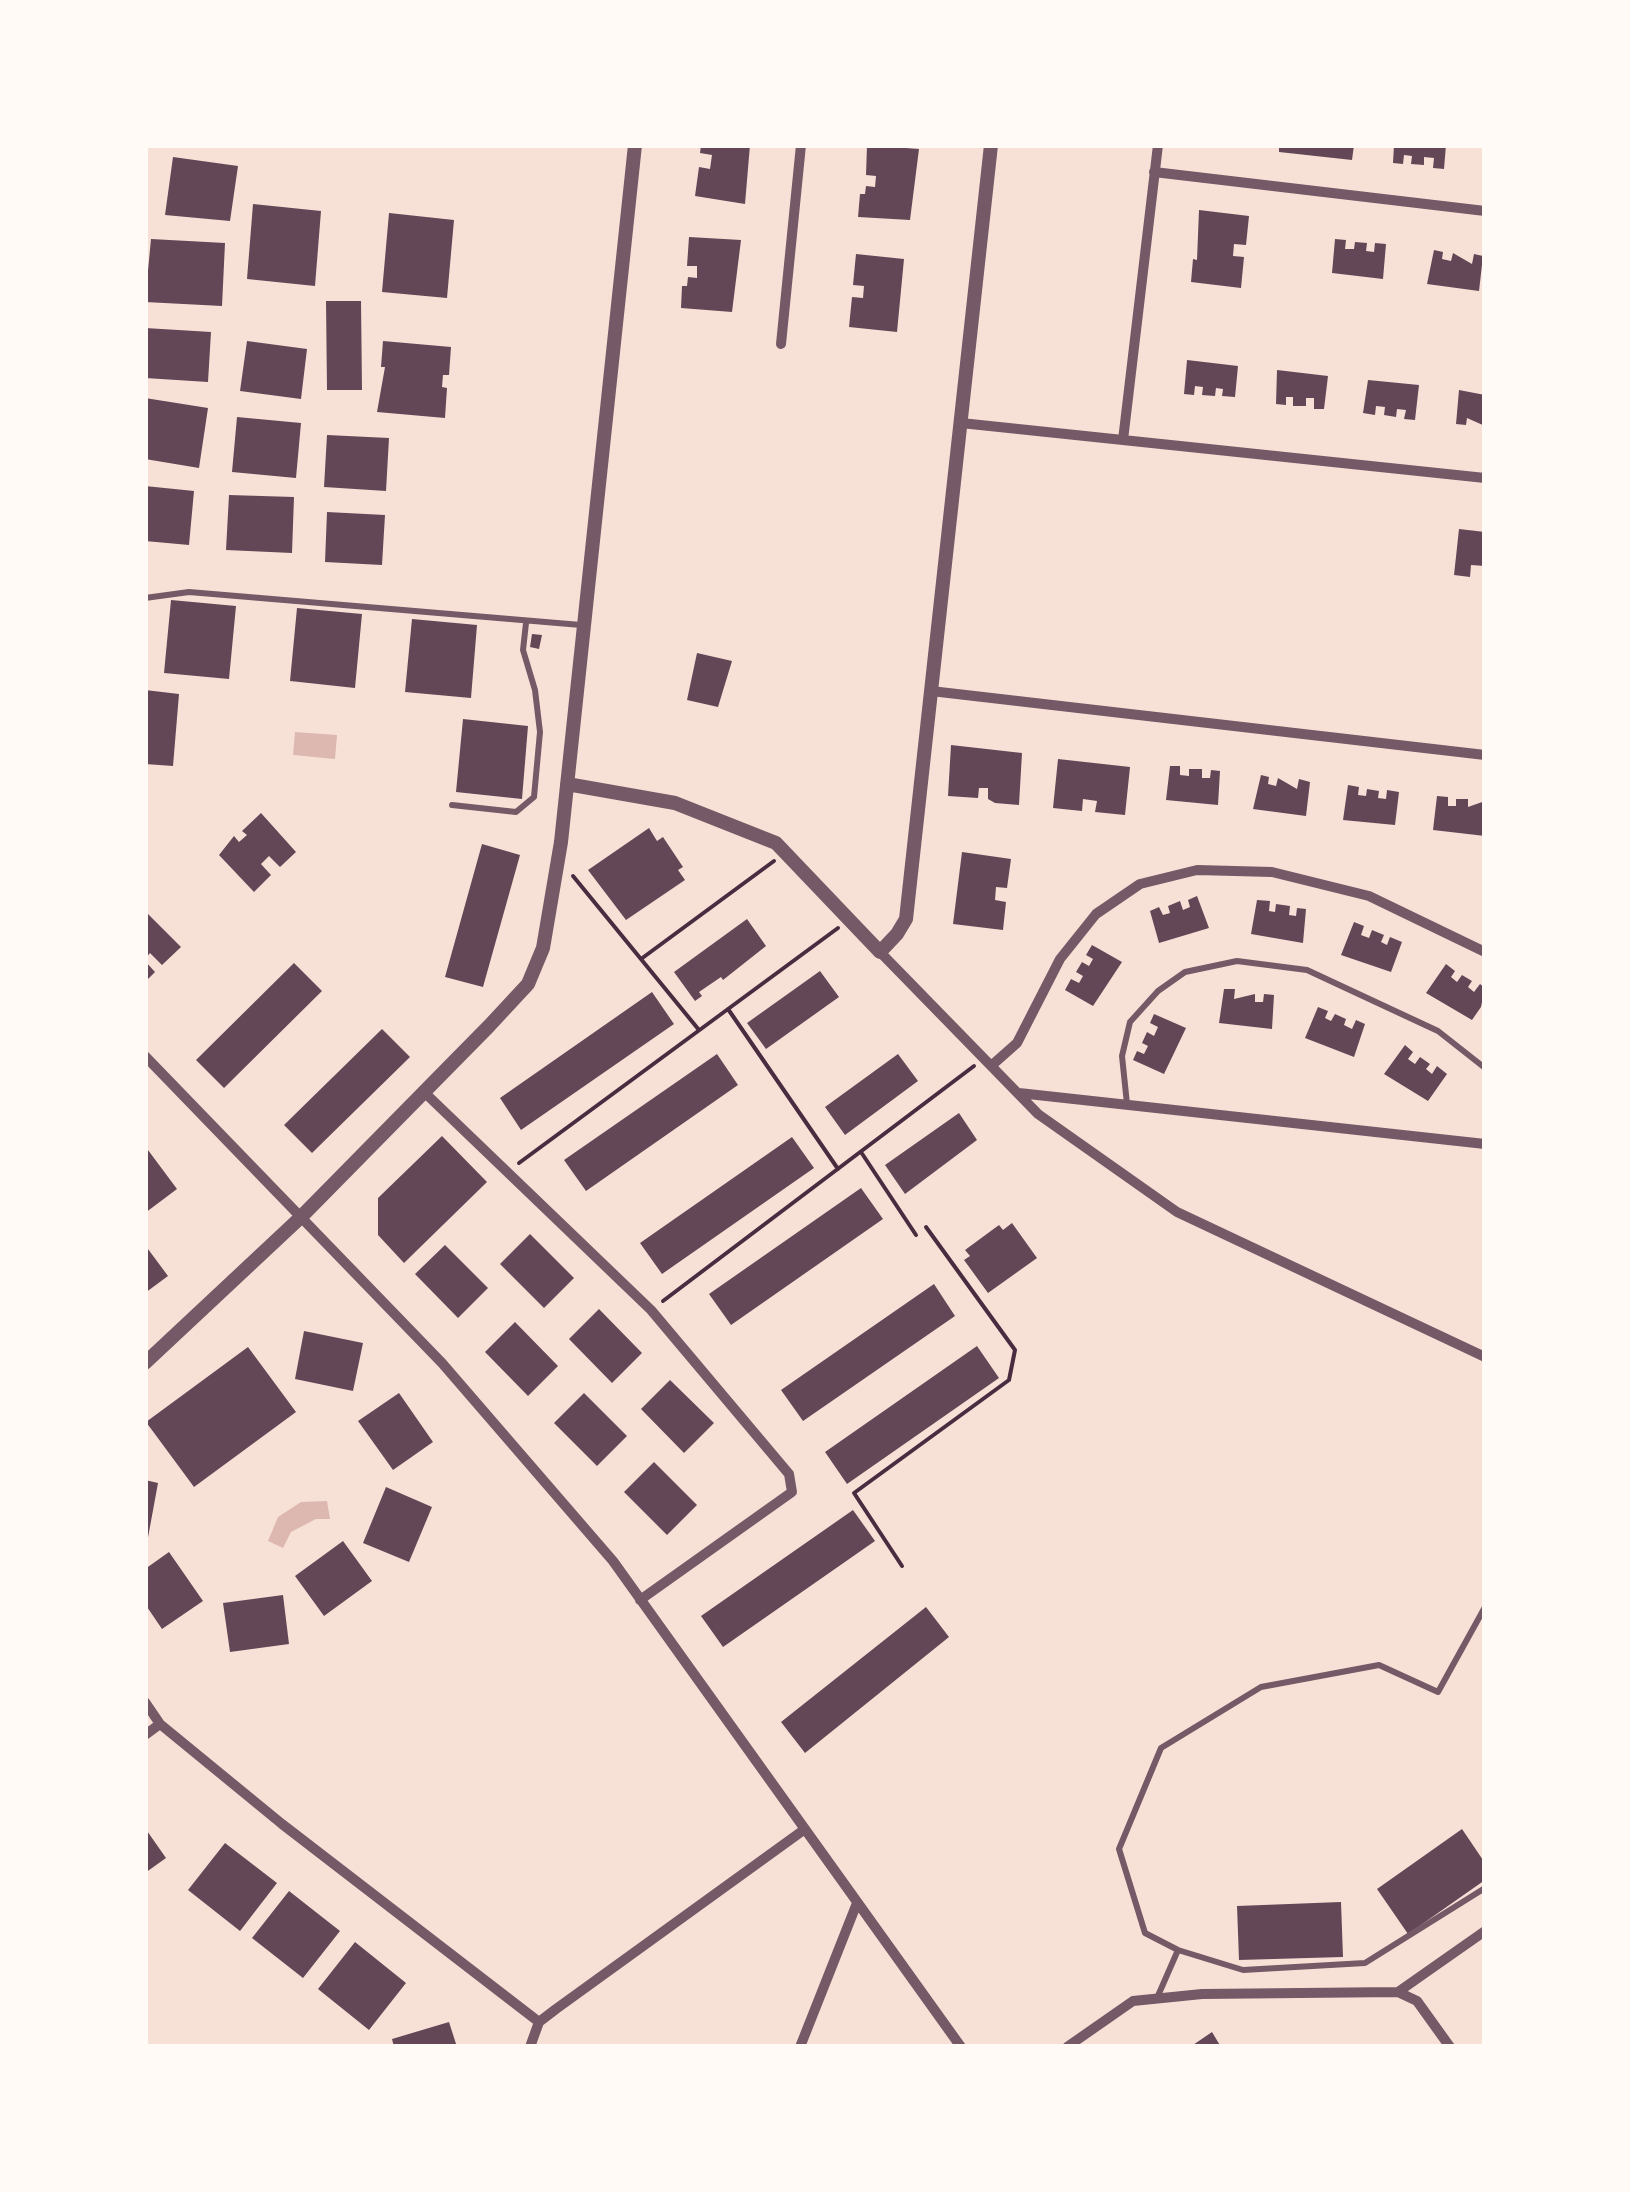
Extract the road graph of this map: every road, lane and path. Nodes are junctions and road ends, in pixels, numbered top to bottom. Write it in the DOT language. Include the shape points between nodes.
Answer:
graph roads {
  1 [pos="635,145"];
  2 [pos="801,145"];
  3 [pos="991,145"];
  4 [pos="1158,145"];
  5 [pos="1154,172"];
  6 [pos="1485,211"];
  7 [pos="781,344"];
  8 [pos="961,423"];
  9 [pos="1123,440"];
  10 [pos="1485,478"];
  11 [pos="145,598"];
  12 [pos="526,623"];
  13 [pos="583,626"];
  14 [pos="931,691"];
  15 [pos="1485,754"];
  16 [pos="567,784"];
  17 [pos="452,805"];
  18 [pos="785,852"];
  19 [pos="558,858"];
  20 [pos="849,920"];
  21 [pos="880,952"];
  22 [pos="1485,952"];
  23 [pos="641,958"];
  24 [pos="728,1009"];
  25 [pos="700,1030"];
  26 [pos="145,1056"];
  27 [pos="987,1062"];
  28 [pos="1485,1068"];
  29 [pos="424,1092"];
  30 [pos="1017,1093"];
  31 [pos="1127,1105"];
  32 [pos="1485,1144"];
  33 [pos="861,1152"];
  34 [pos="838,1169"];
  35 [pos="508,1172"];
  36 [pos="301,1218"];
  37 [pos="926,1228"];
  38 [pos="916,1234"];
  39 [pos="651,1310"];
  40 [pos="1485,1357"];
  41 [pos="145,1363"];
  42 [pos="902,1566"];
  43 [pos="640,1600"];
  44 [pos="1485,1607"];
  45 [pos="145,1702"];
  46 [pos="160,1724"];
  47 [pos="145,1735"];
  48 [pos="805,1828"];
  49 [pos="1485,1888"];
  50 [pos="857,1902"];
  51 [pos="1485,1930"];
  52 [pos="1178,1950"];
  53 [pos="1398,1992"];
  54 [pos="1157,1999"];
  55 [pos="539,2022"];
  56 [pos="530,2047"];
  57 [pos="800,2047"];
  58 [pos="961,2047"];
  59 [pos="1067,2047"];
  60 [pos="1450,2047"];
  1 -- 13 [label="street"];
  2 -- 7 [label="street"];
  3 -- 8 [label="street"];
  4 -- 5 [label="street"];
  5 -- 6 [label="street"];
  5 -- 9 [label="street"];
  8 -- 9 [label="street"];
  8 -- 14 [label="street"];
  9 -- 10 [label="street"];
  11 -- 12 [label="lane" via="188,592"];
  12 -- 13 [label="lane"];
  12 -- 17 [label="lane" via="523,650 540,732 534,797 516,812"];
  13 -- 16 [label="street"];
  14 -- 15 [label="street"];
  14 -- 21 [label="street" via="906,919"];
  16 -- 18 [label="street" via="675,804"];
  16 -- 19 [label="street"];
  18 -- 20 [label="street"];
  18 -- 23 [label="path"];
  19 -- 23 [label="path"];
  19 -- 29 [label="street" via="543,948 528,984"];
  20 -- 21 [label="street"];
  20 -- 24 [label="path"];
  21 -- 27 [label="street"];
  22 -- 27 [label="street" via="1369,896 1272,872 1197,870 1140,884 1096,914 1060,959 1016,1043"];
  23 -- 25 [label="path"];
  24 -- 25 [label="path"];
  24 -- 34 [label="path"];
  25 -- 35 [label="path"];
  26 -- 36 [label="street"];
  27 -- 30 [label="street"];
  27 -- 33 [label="path"];
  28 -- 31 [label="lane" via="1438,1031 1306,970 1237,961 1185,972 1130,1022 1122,1056"];
  29 -- 35 [label="street"];
  29 -- 36 [label="street"];
  30 -- 31 [label="street"];
  30 -- 40 [label="street" via="1177,1212"];
  31 -- 32 [label="street"];
  33 -- 34 [label="path"];
  33 -- 38 [label="path"];
  34 -- 39 [label="path"];
  35 -- 39 [label="street"];
  36 -- 41 [label="street"];
  36 -- 43 [label="street" via="465,1389"];
  37 -- 42 [label="path" via="1015,1350 1009,1380 854,1493"];
  39 -- 43 [label="street" via="789,1474 792,1492"];
  43 -- 48 [label="street"];
  44 -- 52 [label="lane" via="1438,1692 1379,1665 1261,1688 1161,1748 1119,1848 1145,1934"];
  45 -- 46 [label="street"];
  46 -- 47 [label="street"];
  46 -- 55 [label="street"];
  48 -- 50 [label="street"];
  48 -- 55 [label="street"];
  49 -- 52 [label="lane" via="1365,1964 1242,1970"];
  50 -- 57 [label="street"];
  50 -- 58 [label="street"];
  51 -- 53 [label="street"];
  52 -- 54 [label="lane"];
  53 -- 54 [label="street"];
  53 -- 60 [label="street" via="1418,2000"];
  54 -- 59 [label="street" via="1133,2001"];
  55 -- 56 [label="street"];
}
